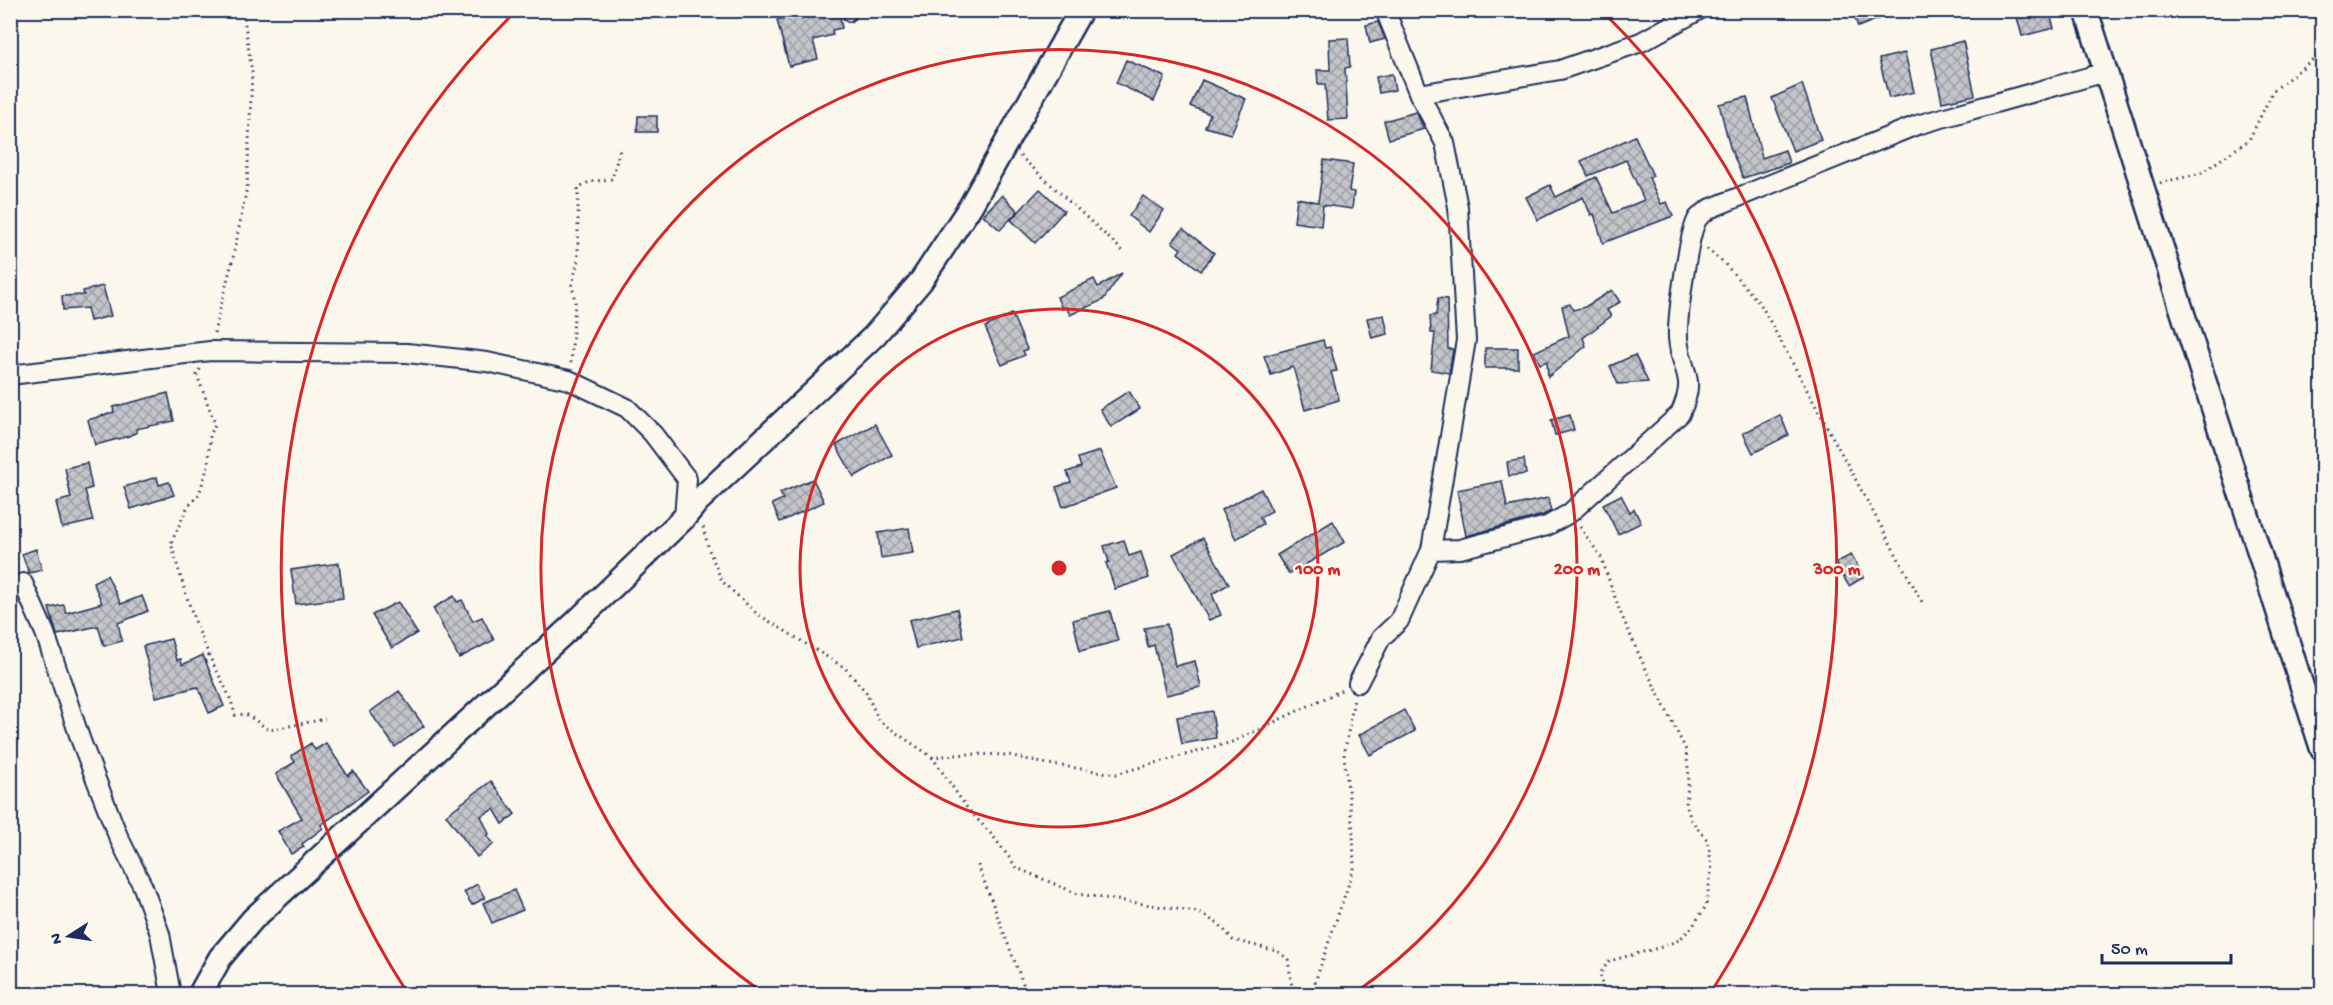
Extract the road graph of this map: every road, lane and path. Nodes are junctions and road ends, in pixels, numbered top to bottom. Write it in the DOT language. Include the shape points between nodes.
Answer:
graph roads {
  1 [pos="243,10"];
  2 [pos="1081,10"];
  3 [pos="1385,10"];
  4 [pos="1699,10"];
  5 [pos="2086,10"];
  6 [pos="2322,52"];
  7 [pos="2106,72"];
  8 [pos="1419,94"];
  9 [pos="1005,142"];
  10 [pos="620,148"];
  11 [pos="2144,187"];
  12 [pos="1691,236"];
  13 [pos="1125,253"];
  14 [pos="210,351"];
  15 [pos="10,375"];
  16 [pos="569,380"];
  17 [pos="690,510"];
  18 [pos="1570,513"];
  19 [pos="1431,550"];
  20 [pos="23,583"];
  21 [pos="1922,602"];
  22 [pos="1358,682"];
  23 [pos="325,719"];
  24 [pos="2322,748"];
  25 [pos="932,757"];
  26 [pos="978,865"];
  27 [pos="171,994"];
  28 [pos="200,994"];
  29 [pos="1027,994"];
  30 [pos="1293,994"];
  31 [pos="1311,994"];
  32 [pos="1604,994"];
  1 -- 14 [label="path" via="252,73 247,187"];
  2 -- 9 [label="street"];
  3 -- 8 [label="street"];
  4 -- 8 [label="street" via="1641,42 1560,70"];
  5 -- 7 [label="street"];
  6 -- 11 [label="path" via="2273,91 2249,140 2201,173"];
  7 -- 11 [label="street"];
  7 -- 12 [label="street" via="1917,125 1709,209 1698,219"];
  8 -- 19 [label="street" via="1445,143 1458,207 1466,340"];
  9 -- 13 [label="path"];
  9 -- 17 [label="street" via="970,207 921,281 874,336"];
  10 -- 16 [label="path" via="612,179 578,188 578,260 572,285 574,335"];
  11 -- 24 [label="street"];
  12 -- 18 [label="street" via="1678,334 1689,376 1689,395 1680,414"];
  12 -- 21 [label="path" via="1725,264 1761,305"];
  14 -- 15 [label="street"];
  14 -- 16 [label="street" via="407,353 487,362"];
  14 -- 23 [label="path" via="197,375 215,424 208,466 199,494 187,508 171,543 190,611 215,671 231,694 235,715 246,714 269,730"];
  16 -- 17 [label="street" via="627,408 653,434 687,479"];
  17 -- 25 [label="path" via="723,581 756,613 845,668 866,692 879,721"];
  17 -- 28 [label="street" via="575,623 253,919 220,958"];
  18 -- 19 [label="street" via="1547,526 1460,549"];
  18 -- 32 [label="path" via="1601,557 1640,657 1686,750 1686,804 1691,820 1707,840 1712,866 1706,906 1693,926 1678,940 1662,947 1609,961 1600,974"];
  19 -- 22 [label="street" via="1399,621 1381,639"];
  20 -- 27 [label="street" via="45,633 118,836 160,934"];
  22 -- 25 [label="path" via="1232,742 1116,774 1042,764 1009,755"];
  22 -- 31 [label="path" via="1344,756 1354,868"];
  25 -- 30 [label="path" via="967,808 1017,868 1078,894 1197,912 1219,924 1233,940 1277,951 1288,959"];
  26 -- 29 [label="path"];
}
